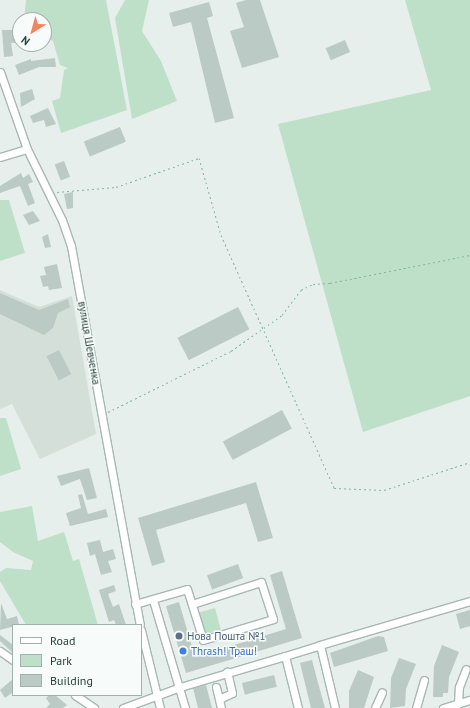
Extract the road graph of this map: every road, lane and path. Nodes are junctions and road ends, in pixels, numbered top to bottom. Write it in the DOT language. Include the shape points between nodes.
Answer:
graph roads {
  1 [pos="0,72"];
  2 [pos="27,149"];
  3 [pos="0,157"];
  4 [pos="48,193"];
  5 [pos="470,255"];
  6 [pos="264,330"];
  7 [pos="102,415"];
  8 [pos="470,462"];
  9 [pos="153,600"];
  10 [pos="470,601"];
  11 [pos="135,604"];
  12 [pos="192,604"];
  13 [pos="140,624"];
  14 [pos="142,634"];
  15 [pos="320,645"];
  16 [pos="0,651"];
  17 [pos="285,656"];
  18 [pos="12,659"];
  19 [pos="466,669"];
  20 [pos="227,672"];
  21 [pos="424,680"];
  22 [pos="180,687"];
  23 [pos="216,687"];
  24 [pos="382,692"];
  25 [pos="76,696"];
  26 [pos="156,696"];
  27 [pos="219,699"];
  28 [pos="470,700"];
  29 [pos="455,706"];
  30 [pos="94,708"];
  31 [pos="123,708"];
  32 [pos="160,708"];
  33 [pos="185,708"];
  34 [pos="221,708"];
  35 [pos="298,708"];
  36 [pos="335,708"];
  37 [pos="375,708"];
  38 [pos="416,708"];
  39 [pos="443,708"];
  1 -- 2 [label="street, вулиця Шевченка"];
  2 -- 3 [label="street"];
  2 -- 4 [label="street, вулиця Шевченка"];
  4 -- 6 [label="path" via="116,187 199,158 221,235"];
  4 -- 7 [label="street, вулиця Шевченка" via="70,246"];
  5 -- 6 [label="path" via="330,283 313,284 301,290 282,315"];
  6 -- 7 [label="path" via="231,351"];
  6 -- 8 [label="path" via="334,488 384,490"];
  7 -- 11 [label="street, вулиця Шевченка"];
  9 -- 11 [label="street"];
  9 -- 12 [label="street" via="187,589"];
  9 -- 22 [label="street"];
  10 -- 15 [label="street"];
  11 -- 13 [label="street, вулиця Шевченка"];
  12 -- 12 [label="street" via="203,640 273,619 261,582"];
  14 -- 26 [label="street"];
  15 -- 17 [label="street"];
  15 -- 36 [label="street"];
  16 -- 18 [label="street"];
  17 -- 20 [label="street"];
  17 -- 35 [label="street"];
  19 -- 29 [label="street"];
  20 -- 22 [label="street"];
  20 -- 27 [label="street" via="232,692 229,697"];
  21 -- 38 [label="street"];
  22 -- 26 [label="street"];
  22 -- 33 [label="street"];
  23 -- 27 [label="street"];
  24 -- 37 [label="street"];
  25 -- 30 [label="street"];
  26 -- 31 [label="street"];
  26 -- 32 [label="street"];
  27 -- 34 [label="street"];
  28 -- 29 [label="street"];
  29 -- 39 [label="street"];
}
